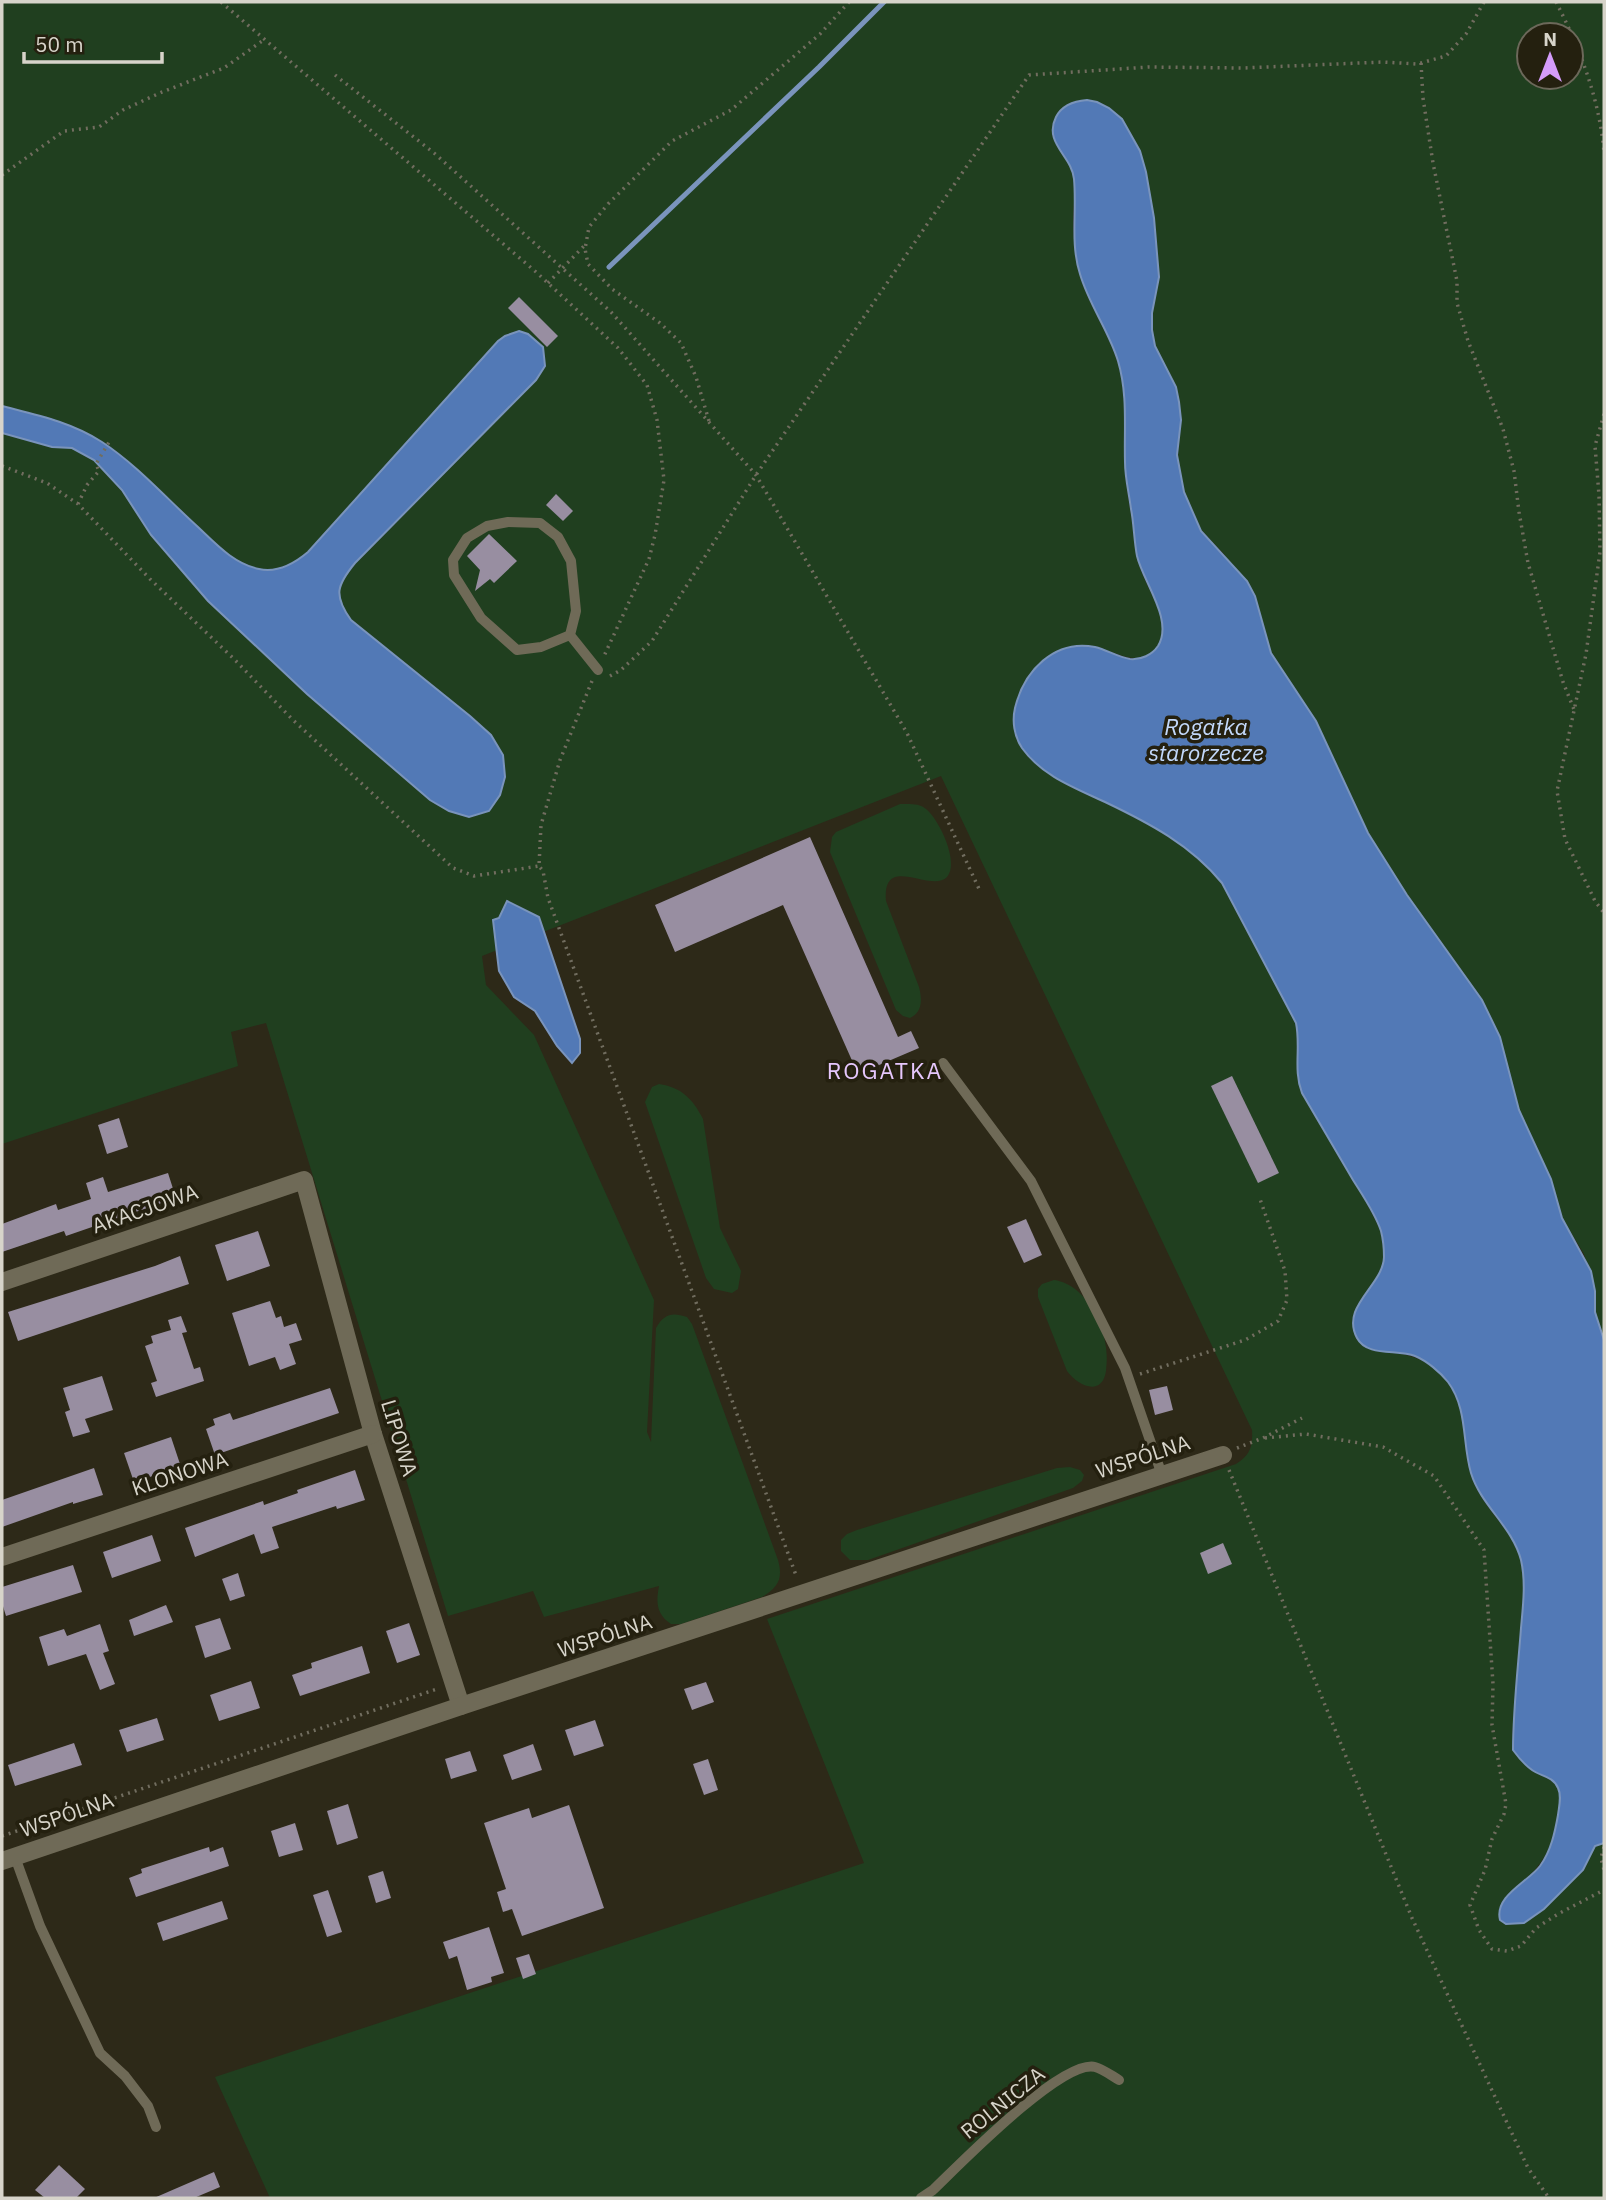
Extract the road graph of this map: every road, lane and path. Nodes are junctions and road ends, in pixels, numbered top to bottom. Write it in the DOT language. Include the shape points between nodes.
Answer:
graph roads {
  1 [pos="221,2"];
  2 [pos="849,2"];
  3 [pos="1484,2"];
  4 [pos="1556,2"];
  5 [pos="265,39"];
  6 [pos="1421,63"];
  7 [pos="335,75"];
  8 [pos="1604,153"];
  9 [pos="2,175"];
  10 [pos="586,245"];
  11 [pos="563,269"];
  12 [pos="548,284"];
  13 [pos="1604,414"];
  14 [pos="709,423"];
  15 [pos="109,442"];
  16 [pos="2,466"];
  17 [pos="756,475"];
  18 [pos="78,503"];
  19 [pos="570,635"];
  20 [pos="598,670"];
  21 [pos="590,687"];
  22 [pos="1575,712"];
  23 [pos="539,866"];
  24 [pos="980,891"];
  25 [pos="1604,913"];
  26 [pos="943,1063"];
  27 [pos="304,1180"];
  28 [pos="1260,1199"];
  29 [pos="2,1282"];
  30 [pos="1128,1378"];
  31 [pos="1302,1418"];
  32 [pos="373,1434"];
  33 [pos="1263,1438"];
  34 [pos="1223,1455"];
  35 [pos="1162,1475"];
  36 [pos="2,1557"];
  37 [pos="802,1593"];
  38 [pos="454,1683"];
  39 [pos="461,1706"];
  40 [pos="2,1836"];
  41 [pos="1604,1847"];
  42 [pos="8,1859"];
  43 [pos="1604,1870"];
  44 [pos="1604,1890"];
  45 [pos="1119,2080"];
  46 [pos="156,2127"];
  47 [pos="921,2198"];
  48 [pos="1549,2198"];
  1 -- 5 [label="path"];
  2 -- 10 [label="path" via="820,34 731,110 672,141 608,204 589,227"];
  3 -- 6 [label="path" via="1466,34 1446,56"];
  4 -- 8 [label="path" via="1573,35 1602,123"];
  5 -- 9 [label="path" via="224,68 123,110 99,127 64,131"];
  5 -- 12 [label="path"];
  6 -- 17 [label="path" via="1149,66 1029,75"];
  6 -- 22 [label="path" via="1457,303 1503,429 1528,563"];
  7 -- 11 [label="path" via="433,153"];
  10 -- 11 [label="path"];
  10 -- 14 [label="path" via="588,264 612,289 681,343"];
  11 -- 12 [label="path"];
  11 -- 14 [label="path" via="611,312"];
  12 -- 20 [label="path" via="618,348 647,385 657,420 664,480 655,535 649,559"];
  13 -- 22 [label="path" via="1595,446 1600,552"];
  14 -- 17 [label="path"];
  15 -- 18 [label="path" via="96,464 99,471"];
  16 -- 18 [label="path" via="47,484"];
  17 -- 21 [label="path" via="652,641 621,670"];
  17 -- 24 [label="path" via="907,733"];
  18 -- 23 [label="path" via="293,720 453,868 474,876"];
  19 -- 19 [label="lane" via="576,611 570,561 558,537 540,523 508,522 487,526 467,538 453,560 454,575 481,618 517,650 541,647"];
  19 -- 20 [label="lane"];
  20 -- 21 [label="path"];
  21 -- 23 [label="path" via="560,760 541,825"];
  22 -- 25 [label="path" via="1557,791 1565,839"];
  23 -- 37 [label="path"];
  26 -- 30 [label="lane" via="1031,1181"];
  27 -- 29 [label="street, AKACJOWA"];
  27 -- 32 [label="street, LIPOWA"];
  28 -- 30 [label="path" via="1285,1271 1287,1300 1278,1321 1245,1340"];
  30 -- 35 [label="lane"];
  31 -- 33 [label="path"];
  32 -- 36 [label="street, KLONOWA"];
  32 -- 38 [label="street, LIPOWA"];
  33 -- 34 [label="path"];
  33 -- 44 [label="path" via="1306,1434 1383,1447 1434,1476 1484,1550 1492,1726 1506,1804 1470,1905 1492,1949 1507,1951 1521,1946 1536,1928"];
  34 -- 35 [label="street, WSPÓLNA"];
  34 -- 48 [label="path" via="1412,1918 1528,2168"];
  35 -- 37 [label="street, WSPÓLNA"];
  37 -- 39 [label="street, WSPÓLNA"];
  38 -- 39 [label="street, LIPOWA"];
  38 -- 40 [label="path"];
  39 -- 42 [label="street, WSPÓLNA"];
  41 -- 43 [label="path"];
  42 -- 46 [label="lane" via="100,2053 148,2106"];
  45 -- 47 [label="lane, ROLNICZA" via="1094,2067 1078,2069 1004,2122"];
}
